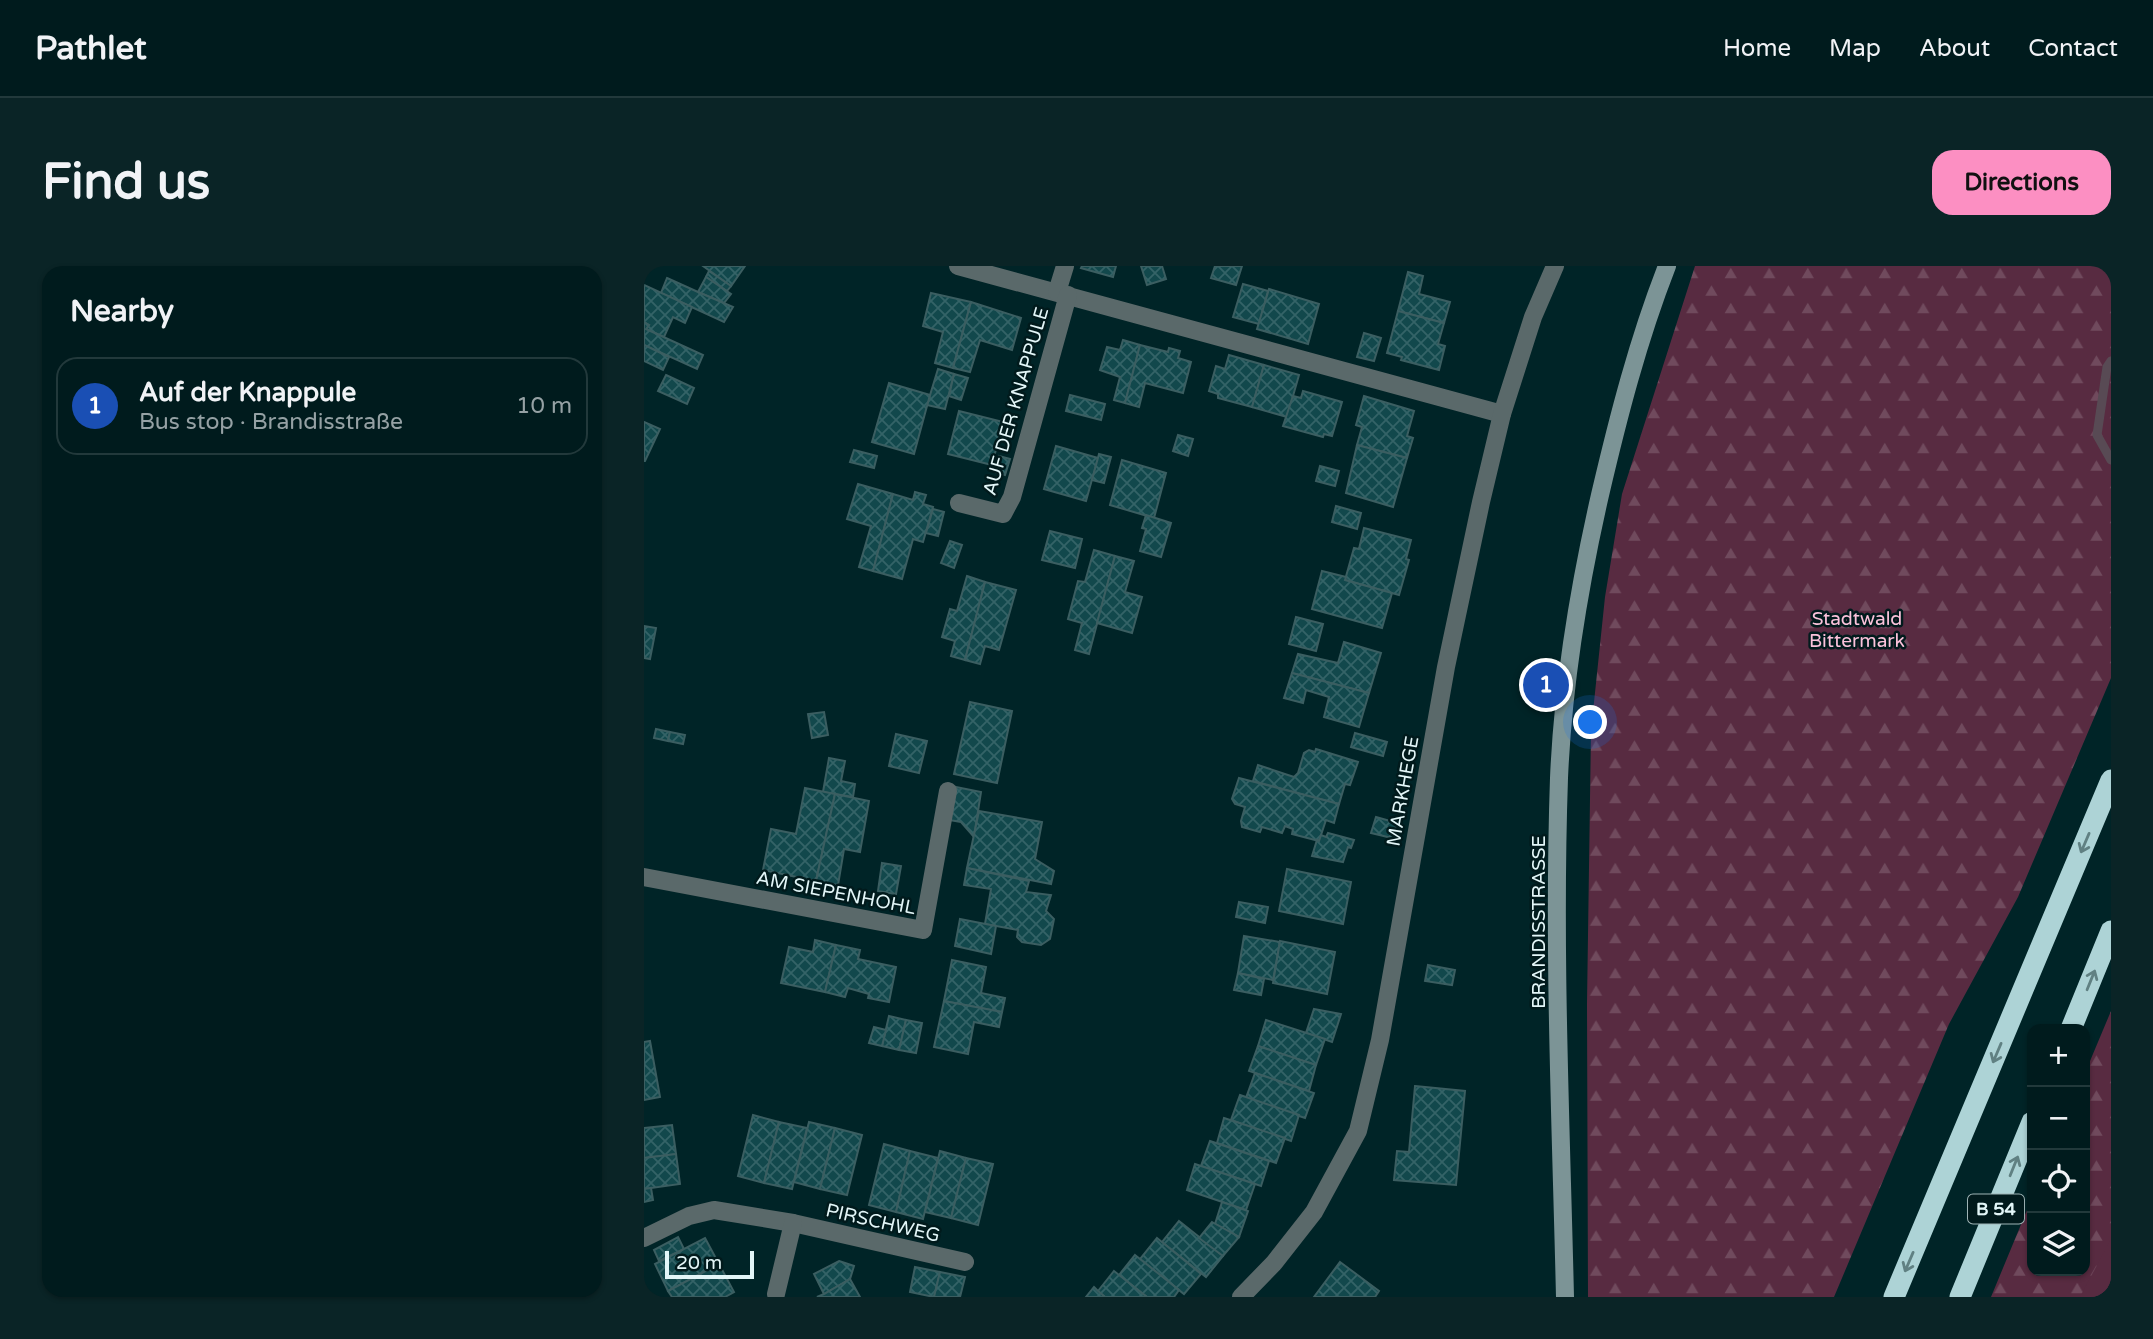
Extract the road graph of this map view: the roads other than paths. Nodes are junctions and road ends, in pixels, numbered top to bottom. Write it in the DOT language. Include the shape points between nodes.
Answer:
graph roads {
  1 [pos="958,266"];
  2 [pos="1065,266"];
  3 [pos="1555,266"];
  4 [pos="1667,266"];
  5 [pos="1062,293"];
  6 [pos="1502,414"];
  7 [pos="959,503"];
  8 [pos="2111,780"];
  9 [pos="948,791"];
  10 [pos="644,877"];
  11 [pos="2111,930"];
  12 [pos="2073,1024"];
  13 [pos="2027,1134"];
  14 [pos="793,1223"];
  15 [pos="644,1238"];
  16 [pos="965,1262"];
  17 [pos="776,1294"];
  18 [pos="1241,1297"];
  19 [pos="1565,1297"];
  20 [pos="1894,1297"];
  21 [pos="1960,1297"];
  1 -- 5 [label="street, AUF DER KNAPPULE"];
  2 -- 5 [label="street, AUF DER KNAPPULE"];
  3 -- 6 [label="street, MARKHEGE" via="1533,317"];
  4 -- 19 [label="street, BRANDISSTRASSE" via="1608,460 1584,566 1566,690 1559,776 1557,959"];
  5 -- 6 [label="street, AUF DER KNAPPULE"];
  5 -- 7 [label="street, AUF DER KNAPPULE" via="1012,497 1003,514"];
  6 -- 18 [label="street, MARKHEGE" via="1446,667 1380,1040 1357,1130 1314,1212"];
  8 -- 20 [label="highway, B 54, one-way"];
  9 -- 10 [label="street, AM SIEPENHOHL" via="923,930"];
  12 -- 11 [label="highway, one-way"];
  21 -- 13 [label="highway, B 54, one-way"];
  14 -- 15 [label="street, PIRSCHWEG" via="714,1210 689,1216"];
  14 -- 16 [label="street, PIRSCHWEG"];
  14 -- 17 [label="street"];
}
